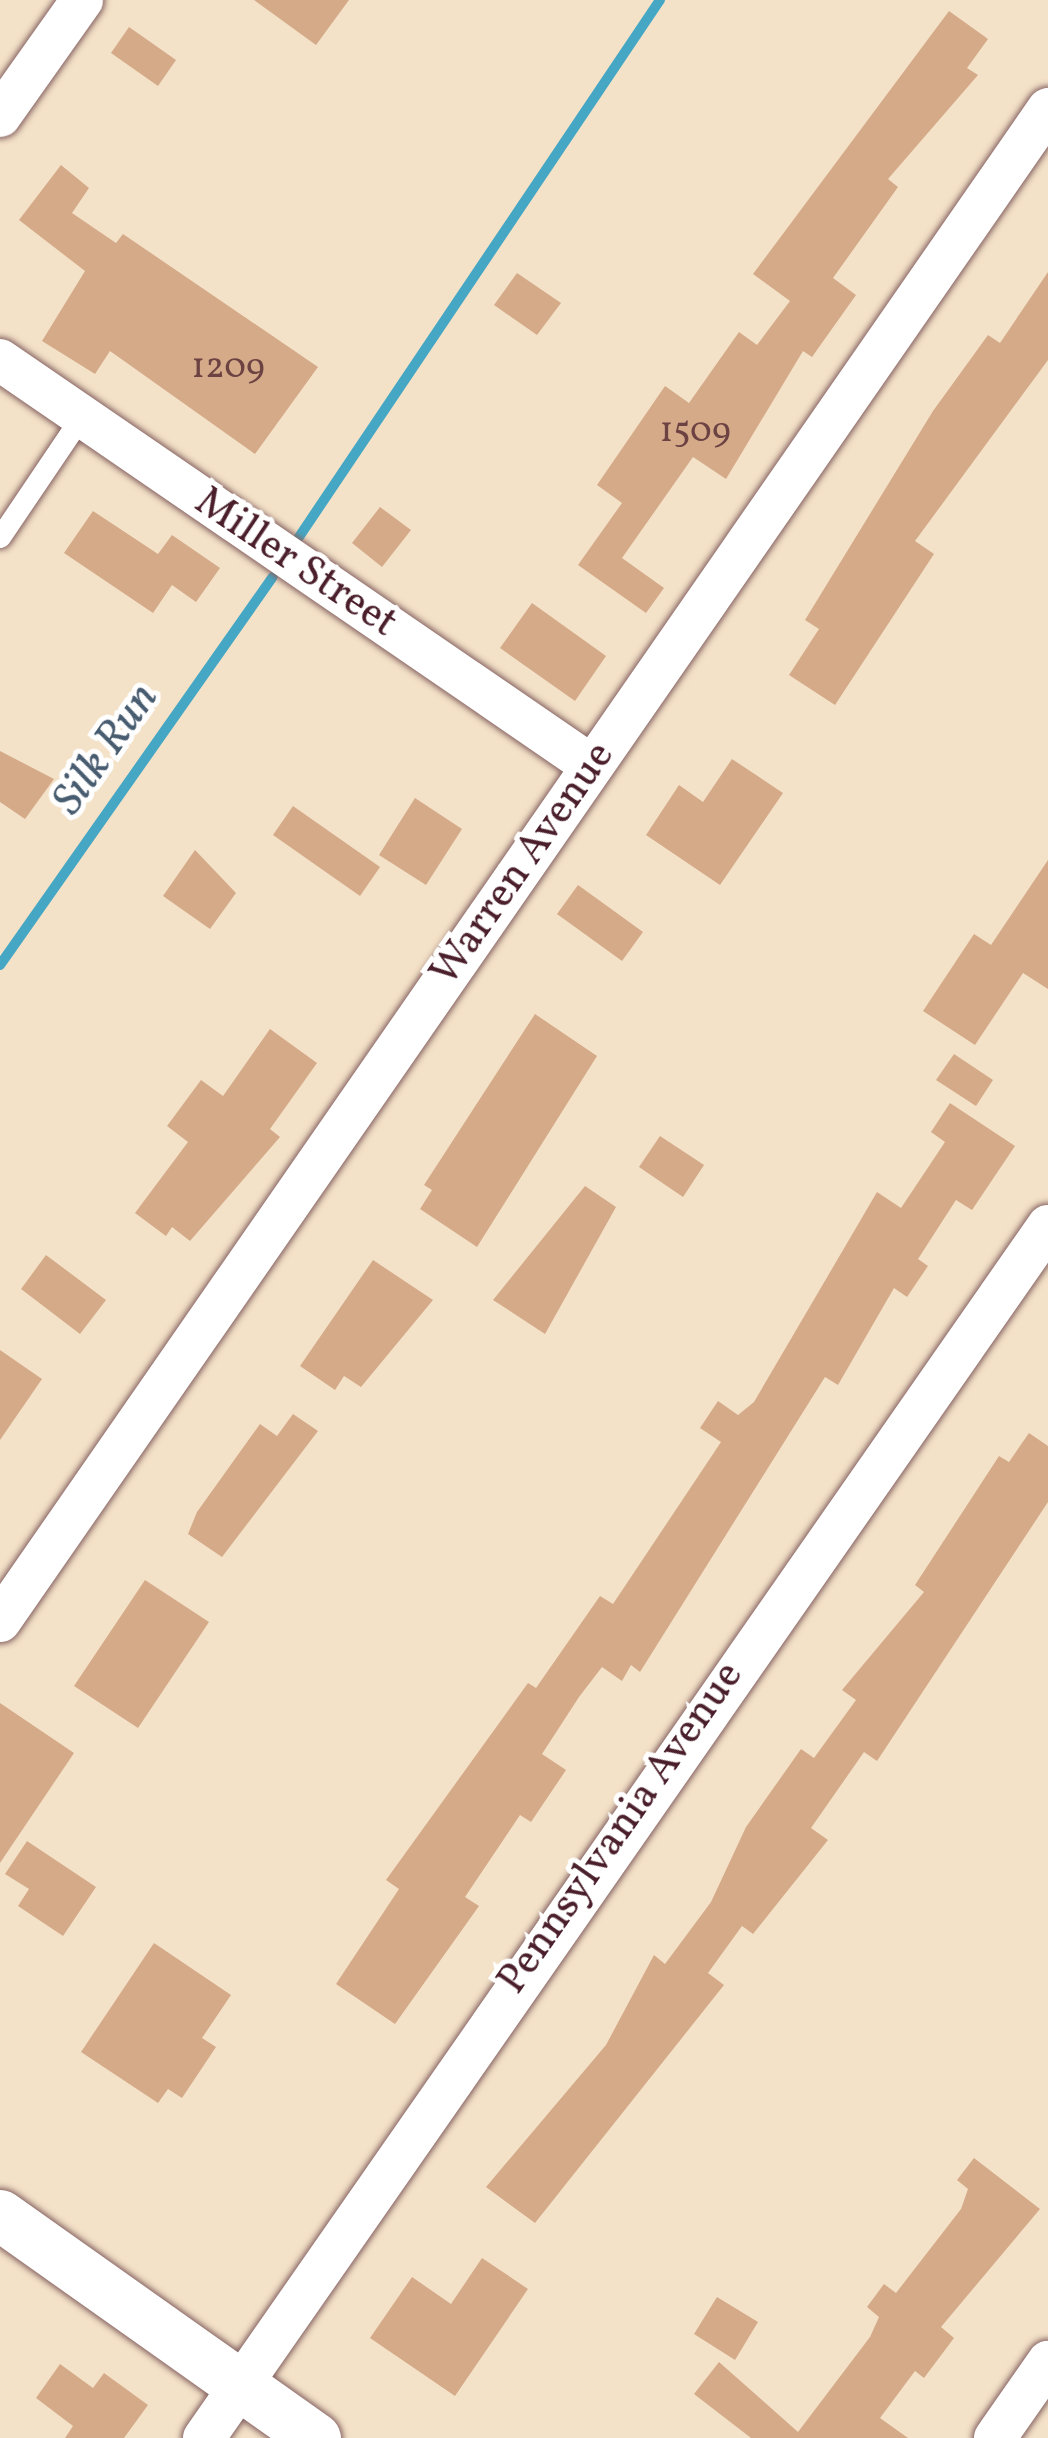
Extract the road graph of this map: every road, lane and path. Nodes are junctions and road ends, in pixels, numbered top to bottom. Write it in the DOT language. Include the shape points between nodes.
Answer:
graph roads {
  1 [pos="82,0"];
  2 [pos="0,116"];
  3 [pos="1044,122"];
  4 [pos="0,360"];
  5 [pos="81,417"];
  6 [pos="0,536"];
  7 [pos="592,766"];
  8 [pos="1048,1226"];
  9 [pos="0,1621"];
  10 [pos="0,2215"];
  11 [pos="1048,2362"];
  12 [pos="241,2384"];
  13 [pos="204,2438"];
  14 [pos="315,2438"];
  15 [pos="995,2438"];
  1 -- 2 [label="street"];
  3 -- 7 [label="street, Warren Avenue"];
  4 -- 5 [label="street, Miller Street"];
  5 -- 6 [label="lane"];
  5 -- 7 [label="street, Miller Street"];
  7 -- 9 [label="street, Warren Avenue"];
  8 -- 12 [label="street, Pennsylvania Avenue"];
  10 -- 12 [label="street"];
  11 -- 15 [label="street"];
  12 -- 13 [label="street, Pennsylvania Avenue"];
  12 -- 14 [label="street"];
}
